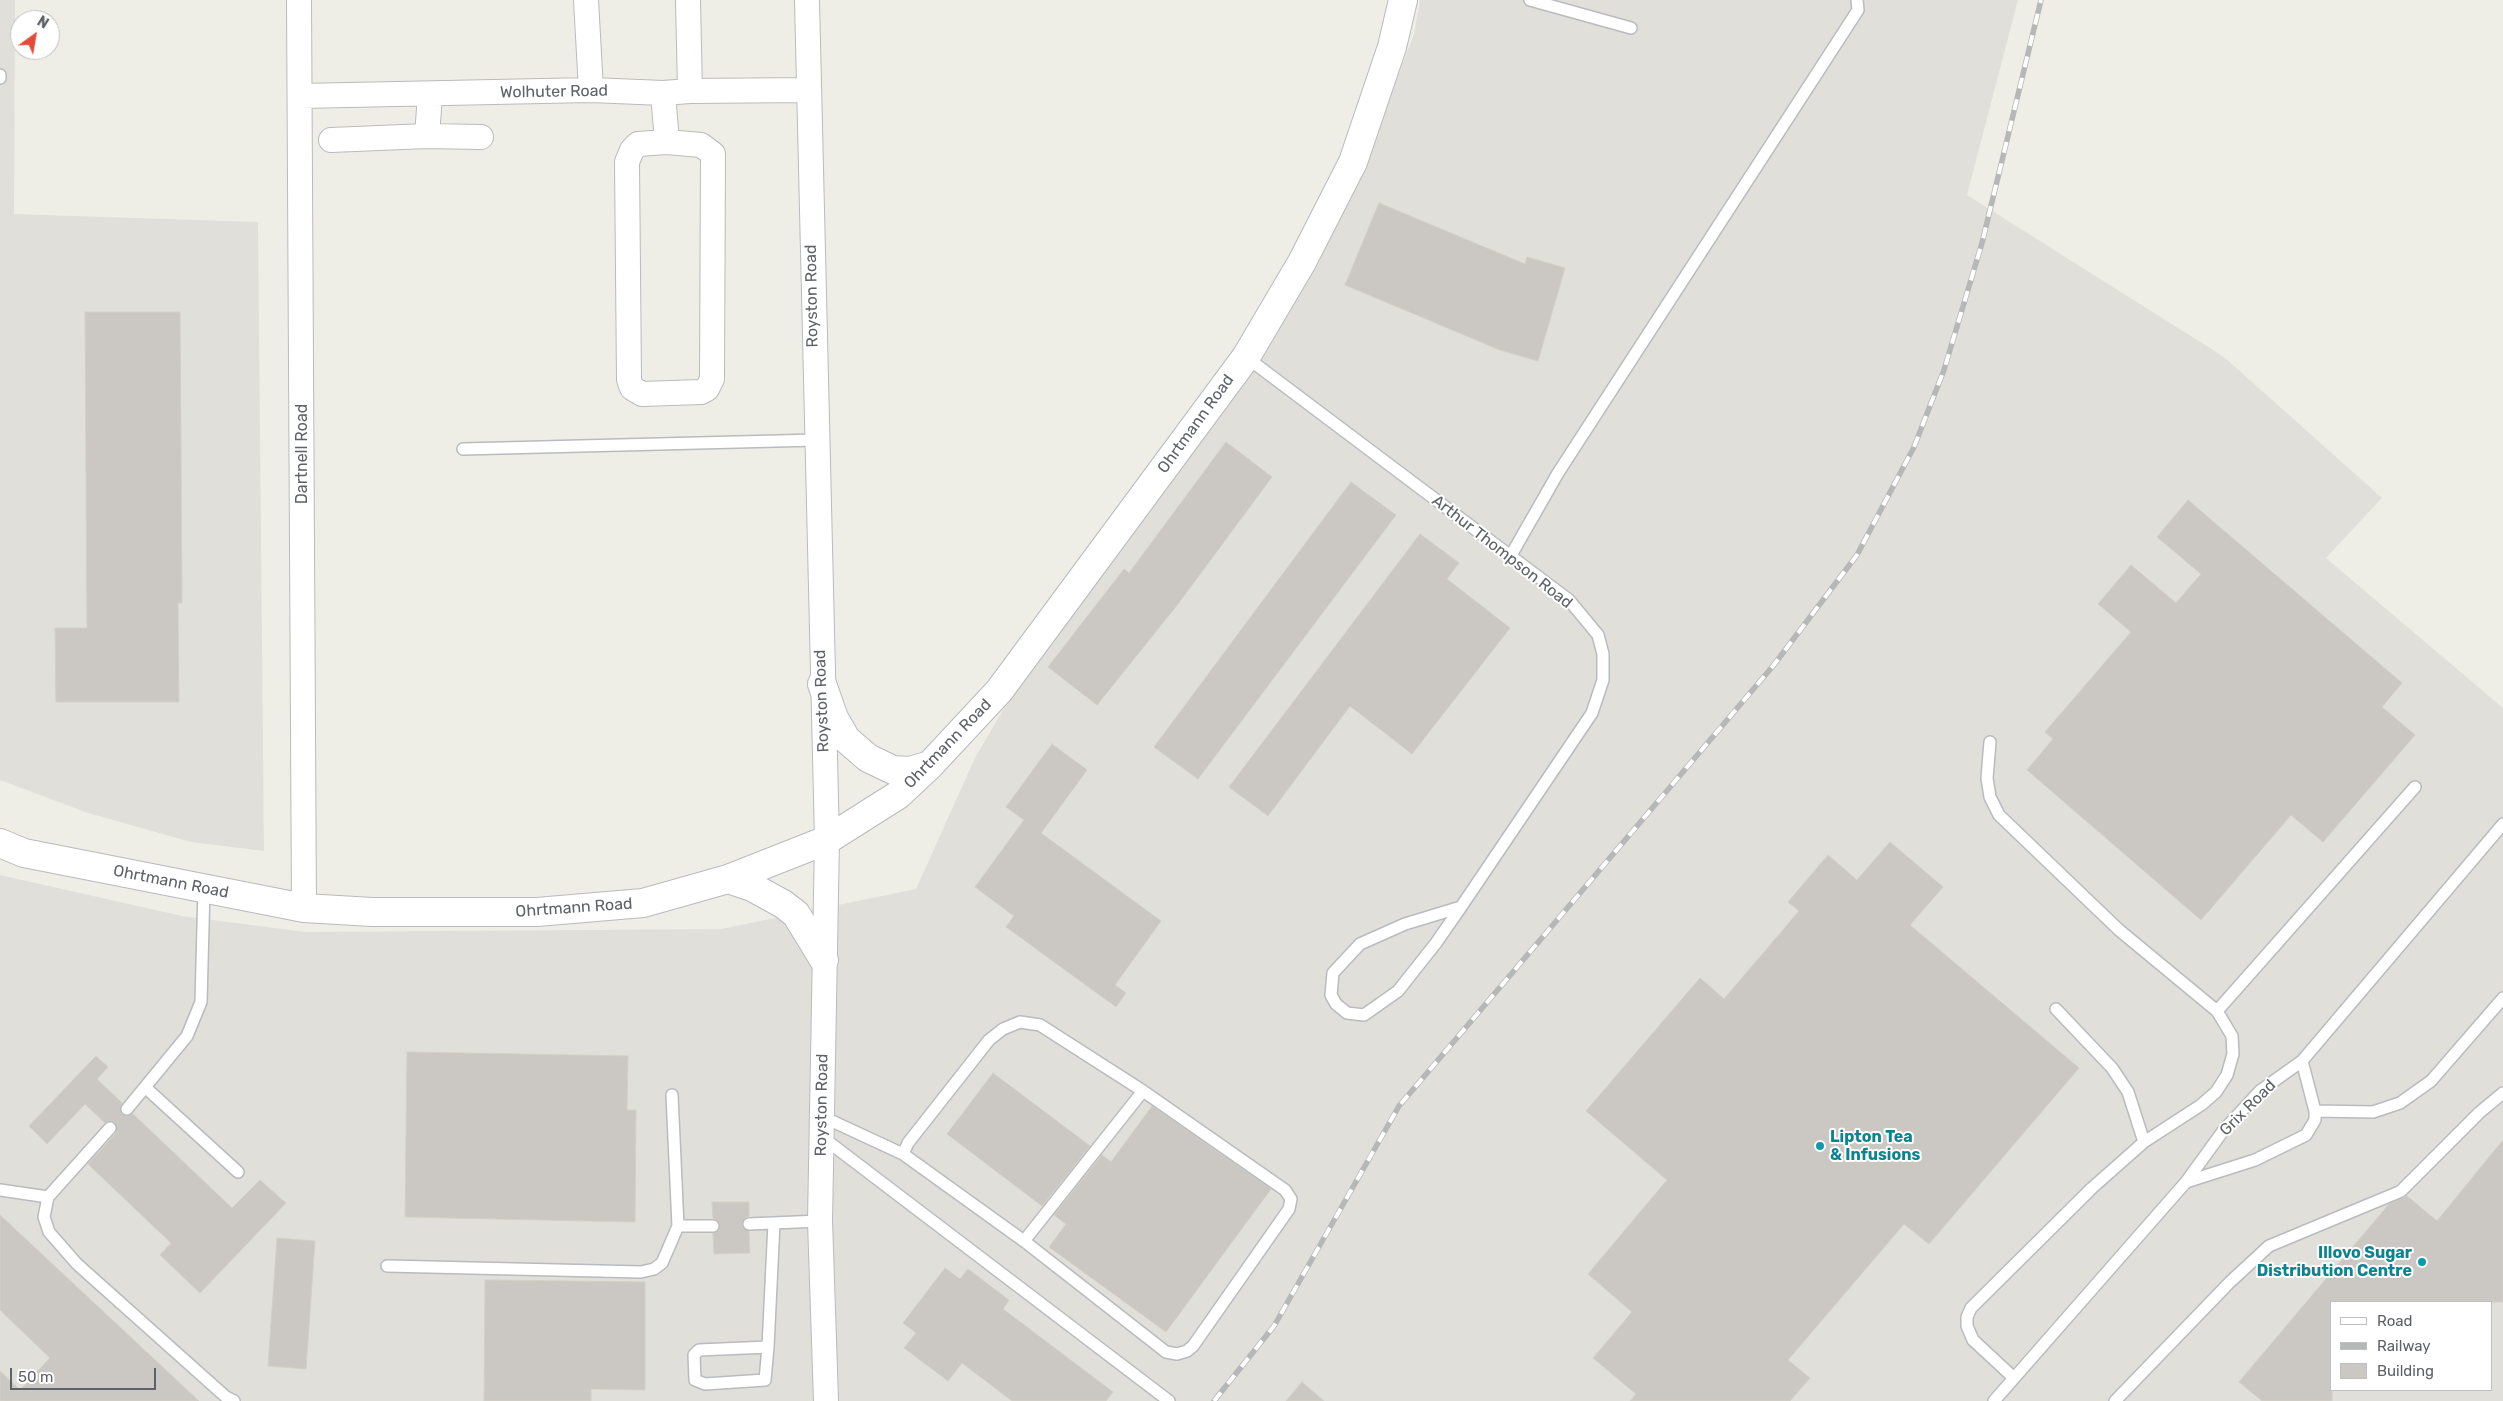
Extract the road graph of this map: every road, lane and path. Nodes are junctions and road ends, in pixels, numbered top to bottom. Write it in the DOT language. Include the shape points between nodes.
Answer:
graph roads {
  1 [pos="299,0"];
  2 [pos="586,0"];
  3 [pos="688,0"];
  4 [pos="807,0"];
  5 [pos="1403,0"];
  6 [pos="1530,0"];
  7 [pos="1857,0"];
  8 [pos="1631,28"];
  9 [pos="591,90"];
  10 [pos="807,90"];
  11 [pos="690,91"];
  12 [pos="662,93"];
  13 [pos="430,94"];
  14 [pos="300,96"];
  15 [pos="427,136"];
  16 [pos="481,137"];
  17 [pos="331,140"];
  18 [pos="667,142"];
  19 [pos="1246,357"];
  20 [pos="816,440"];
  21 [pos="463,449"];
  22 [pos="1510,557"];
  23 [pos="822,684"];
  24 [pos="1990,742"];
  25 [pos="930,765"];
  26 [pos="2415,787"];
  27 [pos="2503,824"];
  28 [pos="827,840"];
  29 [pos="0,843"];
  30 [pos="728,879"];
  31 [pos="204,888"];
  32 [pos="1461,907"];
  33 [pos="304,908"];
  34 [pos="824,960"];
  35 [pos="2503,998"];
  36 [pos="2056,1008"];
  37 [pos="2217,1011"];
  38 [pos="2302,1062"];
  39 [pos="146,1088"];
  40 [pos="1143,1091"];
  41 [pos="2503,1092"];
  42 [pos="672,1095"];
  43 [pos="128,1109"];
  44 [pos="2315,1111"];
  45 [pos="821,1127"];
  46 [pos="110,1128"];
  47 [pos="2144,1142"];
  48 [pos="903,1154"];
  49 [pos="238,1172"];
  50 [pos="2186,1182"];
  51 [pos="0,1190"];
  52 [pos="48,1197"];
  53 [pos="820,1221"];
  54 [pos="774,1223"];
  55 [pos="749,1224"];
  56 [pos="678,1226"];
  57 [pos="713,1226"];
  58 [pos="1024,1242"];
  59 [pos="387,1266"];
  60 [pos="768,1347"];
  61 [pos="2014,1378"];
  62 [pos="234,1401"];
  63 [pos="826,1401"];
  64 [pos="1169,1401"];
  65 [pos="1994,1401"];
  66 [pos="2115,1401"];
  1 -- 14 [label="street, Dartnell Road"];
  2 -- 9 [label="street"];
  3 -- 11 [label="street"];
  4 -- 10 [label="street, Royston Road"];
  5 -- 19 [label="main road, Ohrtmann Road" via="1392,47 1353,162 1302,262"];
  6 -- 8 [label="lane"];
  7 -- 22 [label="lane" via="1858,10 1558,473"];
  9 -- 12 [label="street, Wolhuter Road"];
  9 -- 13 [label="street, Wolhuter Road"];
  10 -- 11 [label="street, Wolhuter Road"];
  10 -- 20 [label="street, Royston Road"];
  11 -- 12 [label="street, Wolhuter Road"];
  12 -- 18 [label="street"];
  13 -- 14 [label="street, Wolhuter Road"];
  13 -- 15 [label="street"];
  14 -- 33 [label="street, Dartnell Road"];
  15 -- 16 [label="street"];
  15 -- 17 [label="street"];
  18 -- 18 [label="street" via="700,145 713,154 712,379 707,389 701,392 642,394 632,388 629,380 627,162 638,144"];
  19 -- 22 [label="lane, Arthur Thompson Road"];
  19 -- 25 [label="main road, Ohrtmann Road" via="999,691"];
  20 -- 21 [label="lane"];
  20 -- 23 [label="street, Royston Road"];
  22 -- 32 [label="lane, Arthur Thompson Road" via="1569,600 1598,636 1604,654 1603,680 1592,713"];
  23 -- 25 [label="main road" via="834,718 846,739 868,758 893,770"];
  23 -- 28 [label="street, Royston Road"];
  24 -- 37 [label="lane" via="1987,778 1990,797 1999,814 2119,930"];
  25 -- 28 [label="main road, Ohrtmann Road" via="898,795"];
  26 -- 37 [label="lane"];
  27 -- 38 [label="lane, Grix Road"];
  28 -- 30 [label="main road, Ohrtmann Road"];
  28 -- 34 [label="street, Royston Road"];
  29 -- 31 [label="main road, Ohrtmann Road" via="24,853"];
  30 -- 33 [label="main road, Ohrtmann Road" via="643,903 537,912 372,912"];
  30 -- 34 [label="main road" via="752,887 796,914"];
  31 -- 33 [label="main road, Ohrtmann Road"];
  31 -- 39 [label="lane" via="201,1002 187,1036"];
  32 -- 32 [label="lane, Arthur Thompson Road" via="1405,924 1360,944 1333,973 1331,995 1336,1004 1347,1013 1364,1015 1398,991"];
  34 -- 45 [label="street, Royston Road"];
  35 -- 44 [label="lane" via="2431,1081 2400,1103 2373,1112"];
  36 -- 47 [label="lane" via="2112,1068 2128,1092"];
  37 -- 47 [label="lane" via="2232,1036 2233,1054 2227,1075 2216,1092 2201,1105"];
  38 -- 44 [label="lane"];
  38 -- 50 [label="lane, Grix Road" via="2271,1082 2248,1104 2223,1131"];
  39 -- 43 [label="lane"];
  39 -- 49 [label="lane"];
  40 -- 48 [label="lane" via="1040,1025 1020,1022 989,1040 908,1143"];
  40 -- 58 [label="lane"];
  40 -- 58 [label="lane" via="1285,1190 1291,1199 1289,1209 1193,1346 1177,1354 1166,1352"];
  41 -- 66 [label="lane" via="2400,1192 2269,1246"];
  42 -- 56 [label="lane"];
  44 -- 50 [label="lane" via="2312,1127 2306,1135 2255,1160"];
  45 -- 48 [label="lane"];
  45 -- 53 [label="street, Royston Road"];
  45 -- 64 [label="lane"];
  46 -- 52 [label="lane"];
  47 -- 61 [label="lane" via="2092,1188 1971,1308 1967,1326 1973,1340"];
  48 -- 58 [label="lane"];
  50 -- 61 [label="lane, Grix Road"];
  51 -- 52 [label="lane"];
  52 -- 62 [label="lane" via="44,1217 49,1232 77,1264 226,1398"];
  53 -- 54 [label="lane"];
  53 -- 63 [label="street, Royston Road"];
  54 -- 55 [label="lane"];
  54 -- 60 [label="lane"];
  56 -- 57 [label="lane"];
  56 -- 59 [label="lane" via="662,1263 641,1272"];
  60 -- 60 [label="lane" via="699,1350 694,1355 695,1380 705,1384 763,1381 766,1378"];
  61 -- 65 [label="lane, Grix Road"];
}
